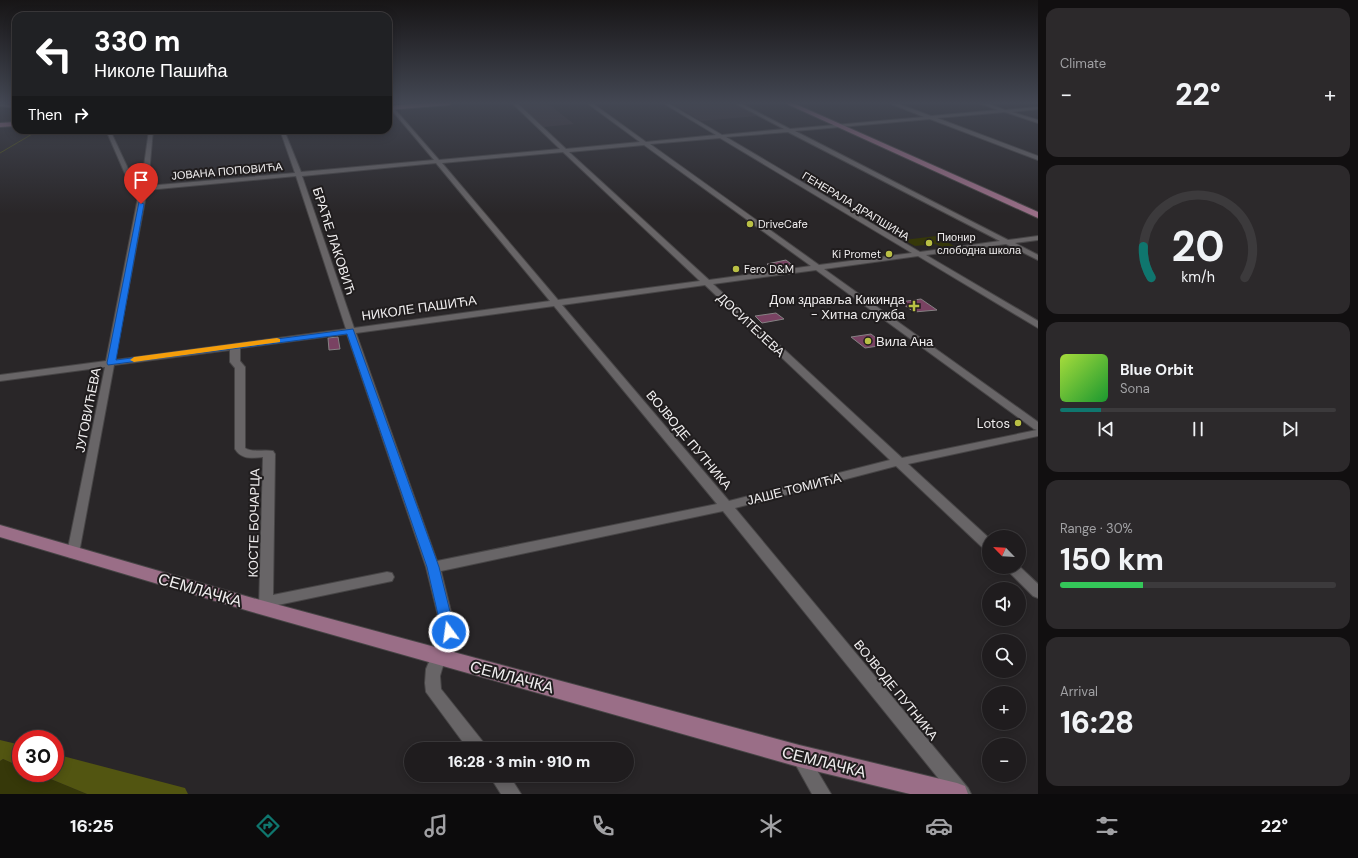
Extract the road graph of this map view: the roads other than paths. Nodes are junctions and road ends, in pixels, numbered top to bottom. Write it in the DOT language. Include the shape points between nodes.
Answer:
graph roads {
  1 [pos="112,140"];
  2 [pos="151,140"];
  3 [pos="286,140"];
  4 [pos="418,140"];
  5 [pos="553,140"];
  6 [pos="640,140"];
  7 [pos="688,140"];
  8 [pos="726,140"];
  9 [pos="810,140"];
  10 [pos="870,140"];
  11 [pos="990,140"];
  12 [pos="645,144"];
  13 [pos="564,150"];
  14 [pos="1038,158"];
  15 [pos="436,162"];
  16 [pos="146,175"];
  17 [pos="299,175"];
  18 [pos="144,188"];
  19 [pos="1038,215"];
  20 [pos="1038,238"];
  21 [pos="1008,242"];
  22 [pos="920,255"];
  23 [pos="1038,258"];
  24 [pos="818,269"];
  25 [pos="706,284"];
  26 [pos="556,303"];
  27 [pos="1038,325"];
  28 [pos="350,331"];
  29 [pos="235,346"];
  30 [pos="111,363"];
  31 [pos="0,378"];
  32 [pos="1038,427"];
  33 [pos="1038,433"];
  34 [pos="899,462"];
  35 [pos="726,506"];
  36 [pos="0,531"];
  37 [pos="982,539"];
  38 [pos="73,553"];
  39 [pos="433,567"];
  40 [pos="1019,574"];
  41 [pos="387,577"];
  42 [pos="1038,592"];
  43 [pos="266,605"];
  44 [pos="438,657"];
  45 [pos="473,742"];
  46 [pos="799,756"];
  47 [pos="503,782"];
  48 [pos="512,794"];
  49 [pos="822,794"];
  50 [pos="957,794"];
  51 [pos="962,794"];
  1 -- 16 [label="street" via="128,175"];
  2 -- 16 [label="street, ЈУГОВИЋЕВА"];
  3 -- 17 [label="street, БРАЋЕ ЛАКОВИЋ"];
  4 -- 15 [label="street, ВОЈВОДЕ ПУТНИКА"];
  5 -- 13 [label="street, ДОСИТЕЈЕВА"];
  6 -- 12 [label="street"];
  7 -- 12 [label="street, ЈОВАНА ПОПОВИЋА"];
  8 -- 22 [label="street, ГЕНЕРАЛА ДРАПШИНА"];
  9 -- 21 [label="street"];
  10 -- 19 [label="main road"];
  11 -- 14 [label="street"];
  12 -- 13 [label="street, ЈОВАНА ПОПОВИЋА"];
  12 -- 24 [label="street"];
  13 -- 15 [label="street, ЈОВАНА ПОПОВИЋА"];
  13 -- 25 [label="street, ДОСИТЕЈЕВА"];
  15 -- 17 [label="street, ЈОВАНА ПОПОВИЋА"];
  15 -- 26 [label="street, ВОЈВОДЕ ПУТНИКА"];
  16 -- 18 [label="street, ЈУГОВИЋЕВА"];
  17 -- 18 [label="street, ЈОВАНА ПОПОВИЋА"];
  17 -- 28 [label="street, БРАЋЕ ЛАКОВИЋ"];
  18 -- 30 [label="street, ЈУГОВИЋЕВА"];
  20 -- 21 [label="street, НИКОЛЕ ПАШИЋА"];
  21 -- 22 [label="street, НИКОЛЕ ПАШИЋА"];
  21 -- 23 [label="street"];
  22 -- 24 [label="street, НИКОЛЕ ПАШИЋА"];
  22 -- 27 [label="street, ГЕНЕРАЛА ДРАПШИНА"];
  24 -- 25 [label="street, НИКОЛЕ ПАШИЋА"];
  24 -- 32 [label="street"];
  25 -- 26 [label="street, НИКОЛЕ ПАШИЋА"];
  25 -- 34 [label="street, ДОСИТЕЈЕВА"];
  26 -- 28 [label="street, НИКОЛЕ ПАШИЋА"];
  26 -- 35 [label="street, ВОЈВОДЕ ПУТНИКА"];
  28 -- 29 [label="street, НИКОЛЕ ПАШИЋА"];
  28 -- 39 [label="street, БРАЋЕ ЛАКОВИЋ"];
  29 -- 30 [label="street, НИКОЛЕ ПАШИЋА"];
  29 -- 43 [label="street, КОСТЕ БОЧАРЦА" via="235,362 240,367 240,449 245,454 269,454"];
  30 -- 31 [label="street, НИКОЛЕ ПАШИЋА"];
  30 -- 38 [label="street, ЈУГОВИЋЕВА"];
  33 -- 34 [label="street, ЈАШЕ ТОМИЋА"];
  34 -- 35 [label="street, ЈАШЕ ТОМИЋА"];
  34 -- 37 [label="street, ДОСИТЕЈЕВА"];
  35 -- 39 [label="street, ЈАШЕ ТОМИЋА"];
  35 -- 51 [label="street, ВОЈВОДЕ ПУТНИКА"];
  36 -- 38 [label="main road, СЕМЛАЧКА"];
  38 -- 43 [label="main road, СЕМЛАЧКА"];
  39 -- 44 [label="street, БРАЋЕ ЛАКОВИЋ" via="449,632"];
  40 -- 42 [label="street"];
  41 -- 43 [label="street"];
  43 -- 44 [label="main road, СЕМЛАЧКА"];
  44 -- 45 [label="street, БРАЋЕ ЛАКОВИЋ" via="431,679 434,692"];
  44 -- 46 [label="main road, СЕМЛАЧКА"];
  46 -- 49 [label="street"];
  46 -- 50 [label="main road, СЕМЛАЧКА"];
  47 -- 48 [label="street"];
}
